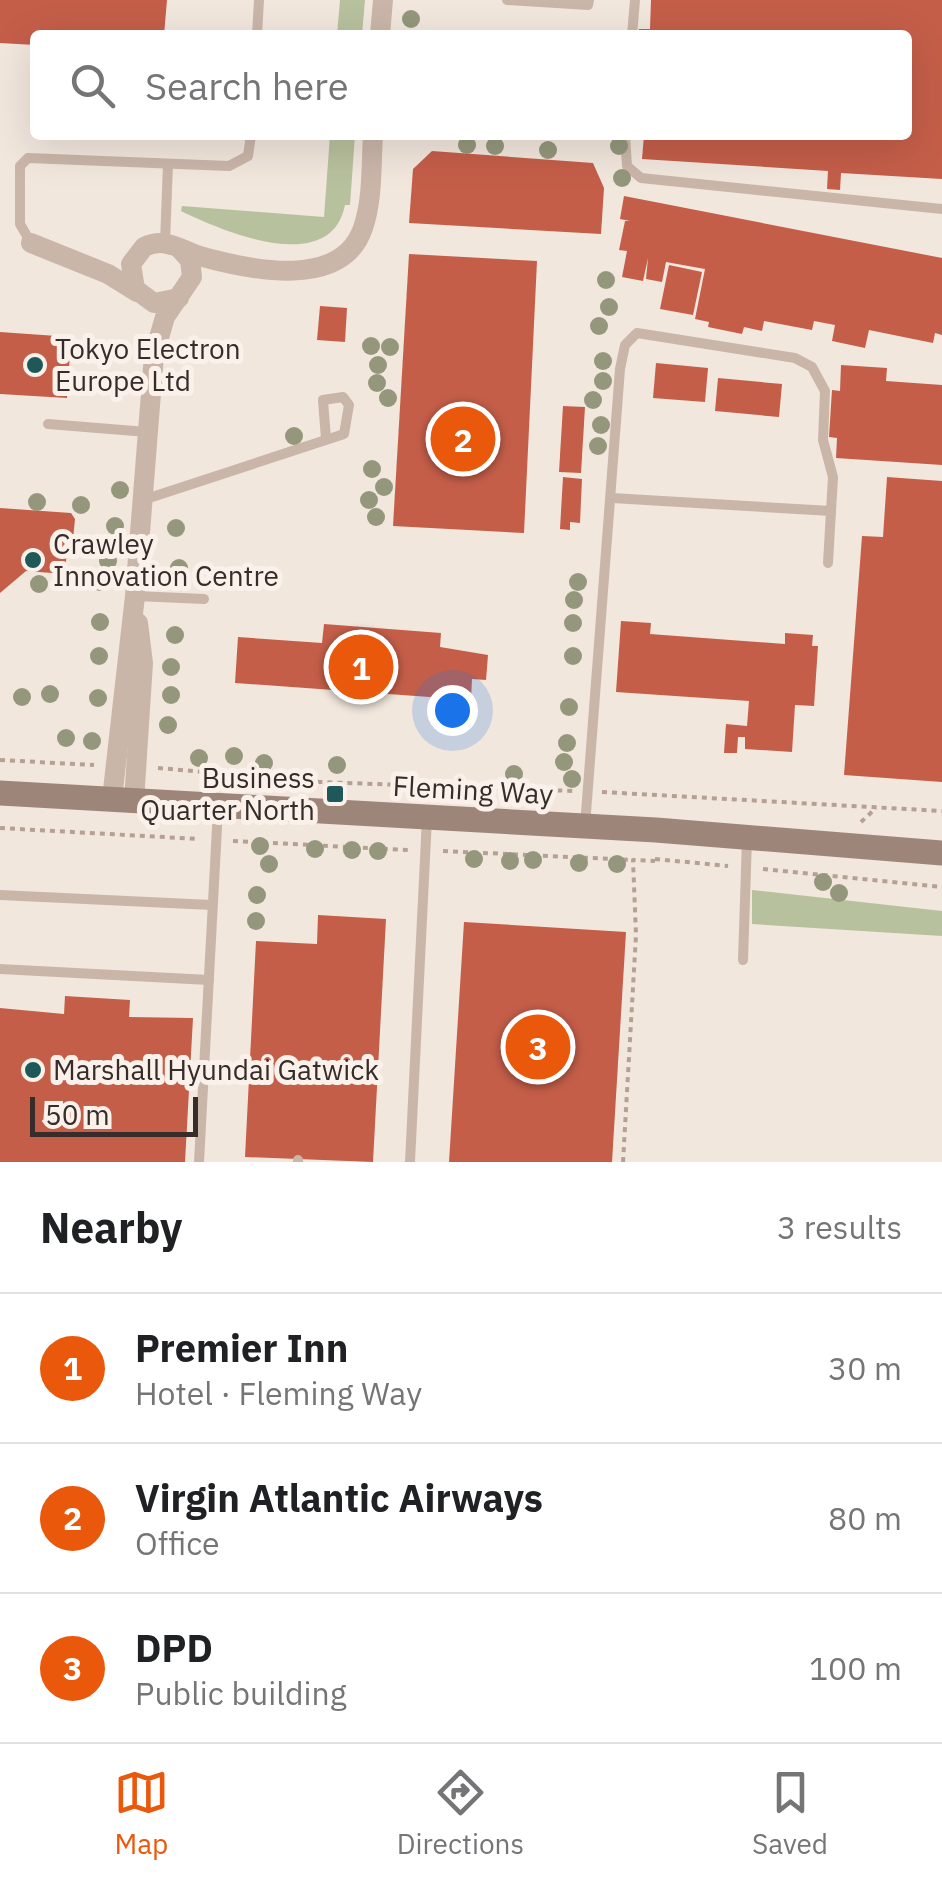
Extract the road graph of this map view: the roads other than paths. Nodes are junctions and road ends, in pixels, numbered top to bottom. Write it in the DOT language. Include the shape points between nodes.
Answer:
graph roads {
  1 [pos="259,0"];
  2 [pos="383,0"];
  3 [pos="507,0"];
  4 [pos="634,0"];
  5 [pos="588,7"];
  6 [pos="257,30"];
  7 [pos="380,30"];
  8 [pos="632,30"];
  9 [pos="250,140"];
  10 [pos="373,140"];
  11 [pos="625,140"];
  12 [pos="168,164"];
  13 [pos="942,209"];
  14 [pos="30,243"];
  15 [pos="172,245"];
  16 [pos="259,267"];
  17 [pos="138,292"];
  18 [pos="183,294"];
  19 [pos="154,355"];
  20 [pos="48,424"];
  21 [pos="148,432"];
  22 [pos="326,440"];
  23 [pos="612,498"];
  24 [pos="142,500"];
  25 [pos="831,511"];
  26 [pos="828,563"];
  27 [pos="135,596"];
  28 [pos="204,599"];
  29 [pos="0,793"];
  30 [pos="123,800"];
  31 [pos="218,805"];
  32 [pos="427,818"];
  33 [pos="585,827"];
  34 [pos="747,838"];
  35 [pos="942,853"];
  36 [pos="0,894"];
  37 [pos="212,905"];
  38 [pos="742,960"];
  39 [pos="0,969"];
  40 [pos="208,980"];
  41 [pos="199,1162"];
  42 [pos="410,1162"];
  1 -- 6 [label="lane"];
  2 -- 7 [label="street"];
  3 -- 5 [label="lane"];
  4 -- 8 [label="lane"];
  9 -- 12 [label="lane" via="241,162"];
  10 -- 16 [label="street" via="366,216 354,246 320,268"];
  11 -- 13 [label="lane" via="628,166 640,178"];
  12 -- 14 [label="lane" via="24,160 20,224"];
  12 -- 15 [label="lane"];
  14 -- 17 [label="street"];
  15 -- 16 [label="street"];
  15 -- 17 [label="street" via="144,247 132,261"];
  15 -- 18 [label="street" via="192,266"];
  16 -- 18 [label="street" via="208,278"];
  17 -- 18 [label="street" via="154,303"];
  17 -- 19 [label="street"];
  18 -- 19 [label="street" via="163,322"];
  19 -- 21 [label="street"];
  20 -- 21 [label="lane"];
  21 -- 24 [label="street"];
  22 -- 24 [label="lane"];
  23 -- 25 [label="lane"];
  23 -- 25 [label="lane" via="622,354 631,336 648,332 794,358 812,368 826,390 823,440 833,474"];
  23 -- 33 [label="lane"];
  24 -- 27 [label="street"];
  25 -- 26 [label="lane"];
  27 -- 28 [label="lane"];
  27 -- 30 [label="street" via="143,657"];
  29 -- 30 [label="street, Fleming Way"];
  30 -- 31 [label="street, Fleming Way"];
  31 -- 32 [label="street, Fleming Way"];
  31 -- 37 [label="lane"];
  32 -- 33 [label="street, Fleming Way"];
  32 -- 42 [label="lane"];
  33 -- 34 [label="street, Fleming Way"];
  34 -- 35 [label="street, Fleming Way"];
  34 -- 38 [label="lane"];
  36 -- 37 [label="lane"];
  37 -- 40 [label="lane"];
  39 -- 40 [label="lane"];
  40 -- 41 [label="lane"];
}
